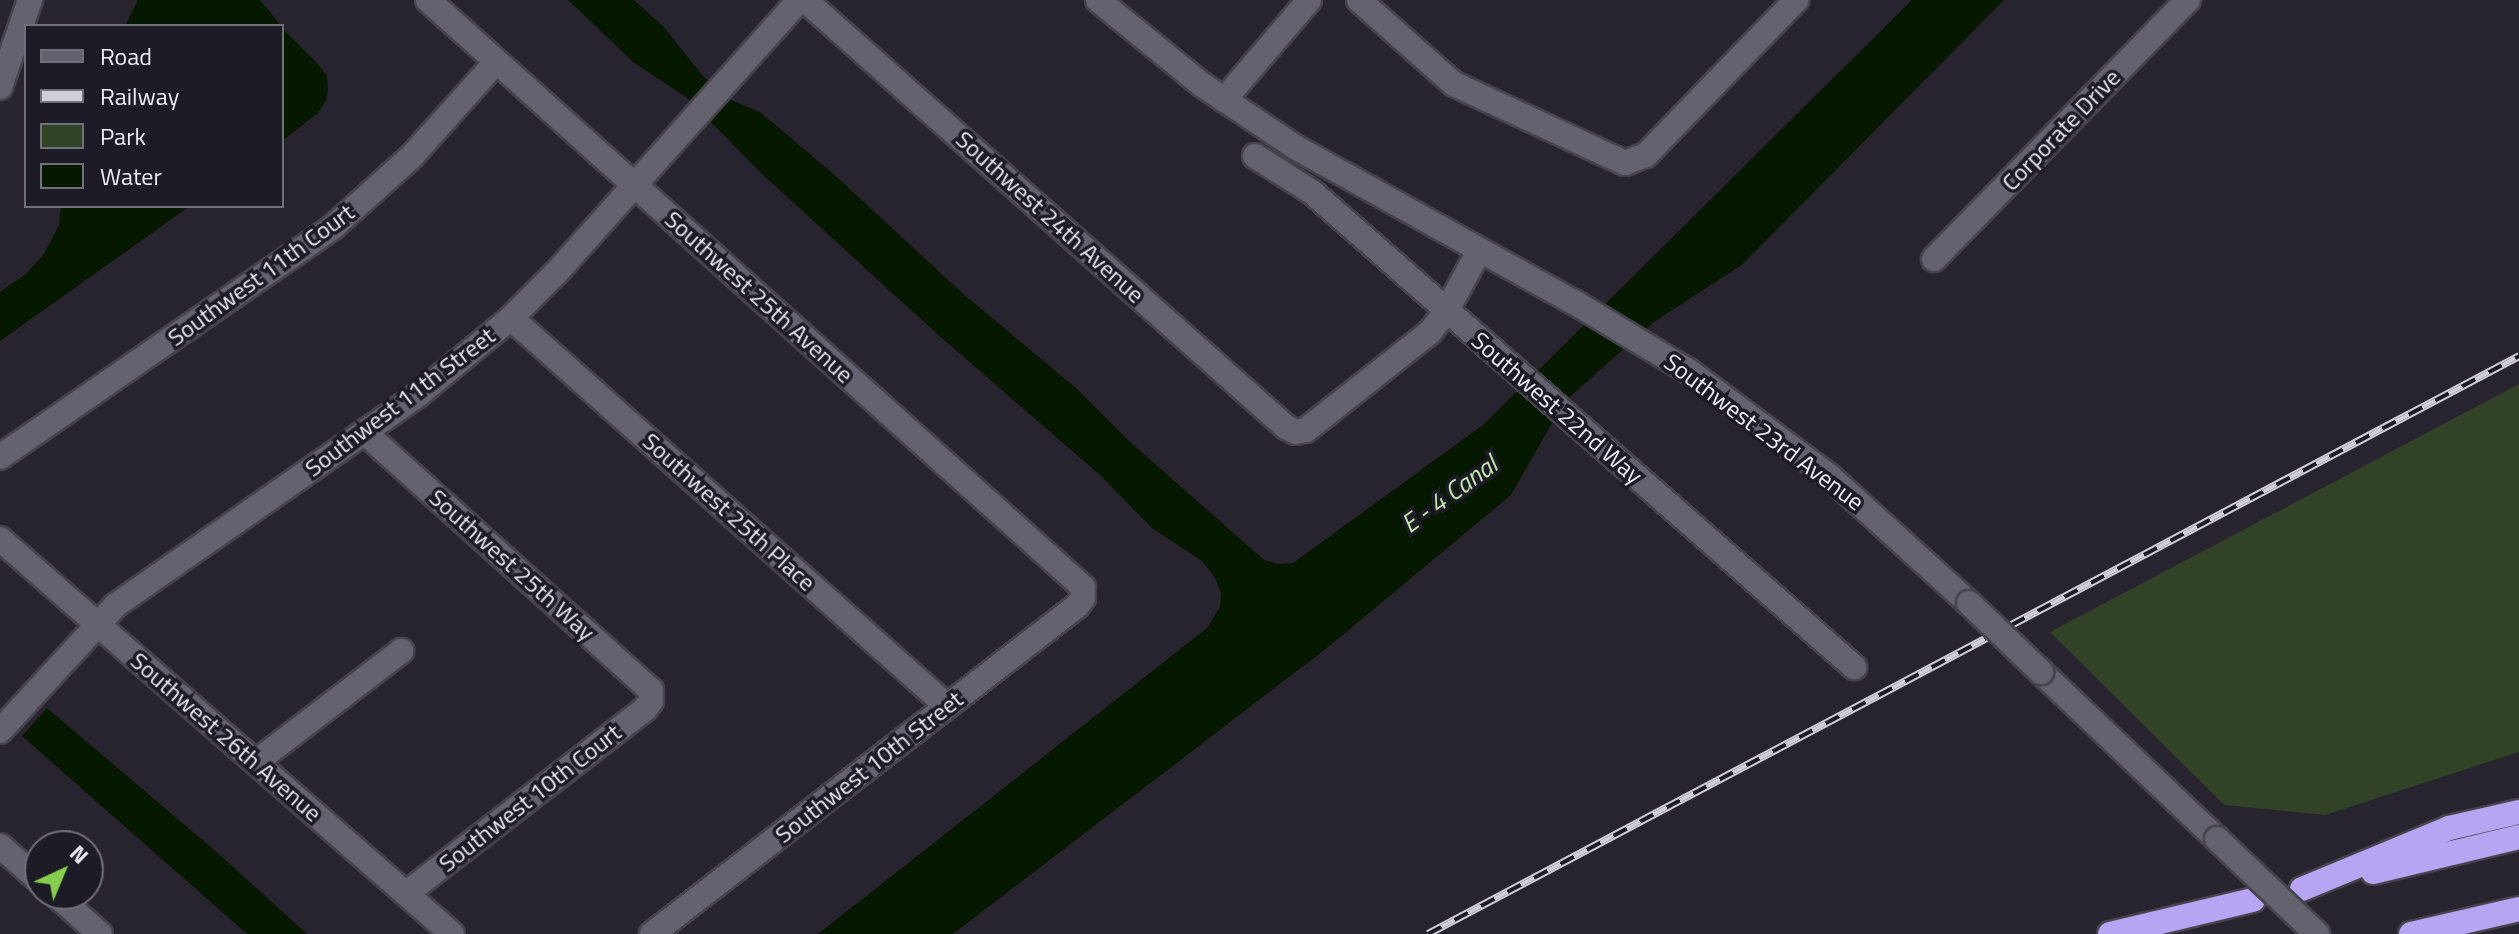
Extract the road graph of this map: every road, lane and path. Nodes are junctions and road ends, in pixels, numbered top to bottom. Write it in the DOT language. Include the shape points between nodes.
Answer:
graph roads {
  1 [pos="30,0"];
  2 [pos="428,0"];
  3 [pos="802,0"];
  4 [pos="1098,0"];
  5 [pos="1309,0"];
  6 [pos="1359,0"];
  7 [pos="1796,0"];
  8 [pos="2188,0"];
  9 [pos="10,22"];
  10 [pos="496,62"];
  11 [pos="0,87"];
  12 [pos="1224,100"];
  13 [pos="1255,156"];
  14 [pos="635,185"];
  15 [pos="1479,251"];
  16 [pos="1934,259"];
  17 [pos="1446,312"];
  18 [pos="511,318"];
  19 [pos="364,432"];
  20 [pos="0,457"];
  21 [pos="0,539"];
  22 [pos="1083,598"];
  23 [pos="96,623"];
  24 [pos="401,651"];
  25 [pos="1854,667"];
  26 [pos="651,701"];
  27 [pos="947,706"];
  28 [pos="0,731"];
  29 [pos="256,762"];
  30 [pos="2519,812"];
  31 [pos="2519,837"];
  32 [pos="0,846"];
  33 [pos="24,867"];
  34 [pos="406,894"];
  35 [pos="2253,900"];
  36 [pos="2519,909"];
  37 [pos="73,910"];
  38 [pos="100,934"];
  39 [pos="452,934"];
  40 [pos="652,934"];
  41 [pos="2110,934"];
  42 [pos="2317,934"];
  43 [pos="2411,934"];
  1 -- 9 [label="street"];
  2 -- 10 [label="street, Southwest 25th Avenue"];
  3 -- 14 [label="street, Southwest 11th Street"];
  3 -- 17 [label="street, Southwest 24th Avenue" via="1296,432 1306,430 1420,341"];
  4 -- 12 [label="street, Southwest 23rd Avenue"];
  5 -- 12 [label="street"];
  6 -- 7 [label="street" via="1454,84 1625,163 1646,155"];
  8 -- 16 [label="street, Corporate Drive"];
  9 -- 11 [label="street"];
  10 -- 14 [label="street, Southwest 25th Avenue"];
  10 -- 20 [label="street, Southwest 11th Court" via="412,156 333,227"];
  12 -- 15 [label="street, Southwest 23rd Avenue" via="1332,169"];
  13 -- 17 [label="street, Southwest 22nd Way" via="1312,192"];
  14 -- 18 [label="street, Southwest 11th Street"];
  14 -- 22 [label="street, Southwest 25th Avenue" via="1083,587"];
  15 -- 17 [label="street"];
  15 -- 42 [label="street, Southwest 23rd Avenue, bridge" via="1657,351 1829,476"];
  17 -- 25 [label="street, Southwest 22nd Way"];
  18 -- 19 [label="street, Southwest 11th Street" via="430,386"];
  18 -- 27 [label="street, Southwest 25th Place"];
  19 -- 23 [label="street, Southwest 11th Street" via="151,578"];
  19 -- 26 [label="street, Southwest 25th Way" via="651,690"];
  21 -- 23 [label="street, Southwest 26th Avenue"];
  22 -- 27 [label="street, Southwest 10th Street"];
  23 -- 28 [label="street, Southwest 11th Street"];
  23 -- 29 [label="street, Southwest 26th Avenue"];
  24 -- 29 [label="street"];
  26 -- 34 [label="street, Southwest 10th Court"];
  27 -- 40 [label="street, Southwest 10th Street"];
  29 -- 34 [label="street, Southwest 26th Avenue"];
  30 -- 31 [label="highway" via="2449,828 2300,889"];
  32 -- 33 [label="street"];
  34 -- 39 [label="street, Southwest 26th Avenue"];
  35 -- 41 [label="highway"];
  36 -- 43 [label="highway"];
  37 -- 38 [label="street"];
}
